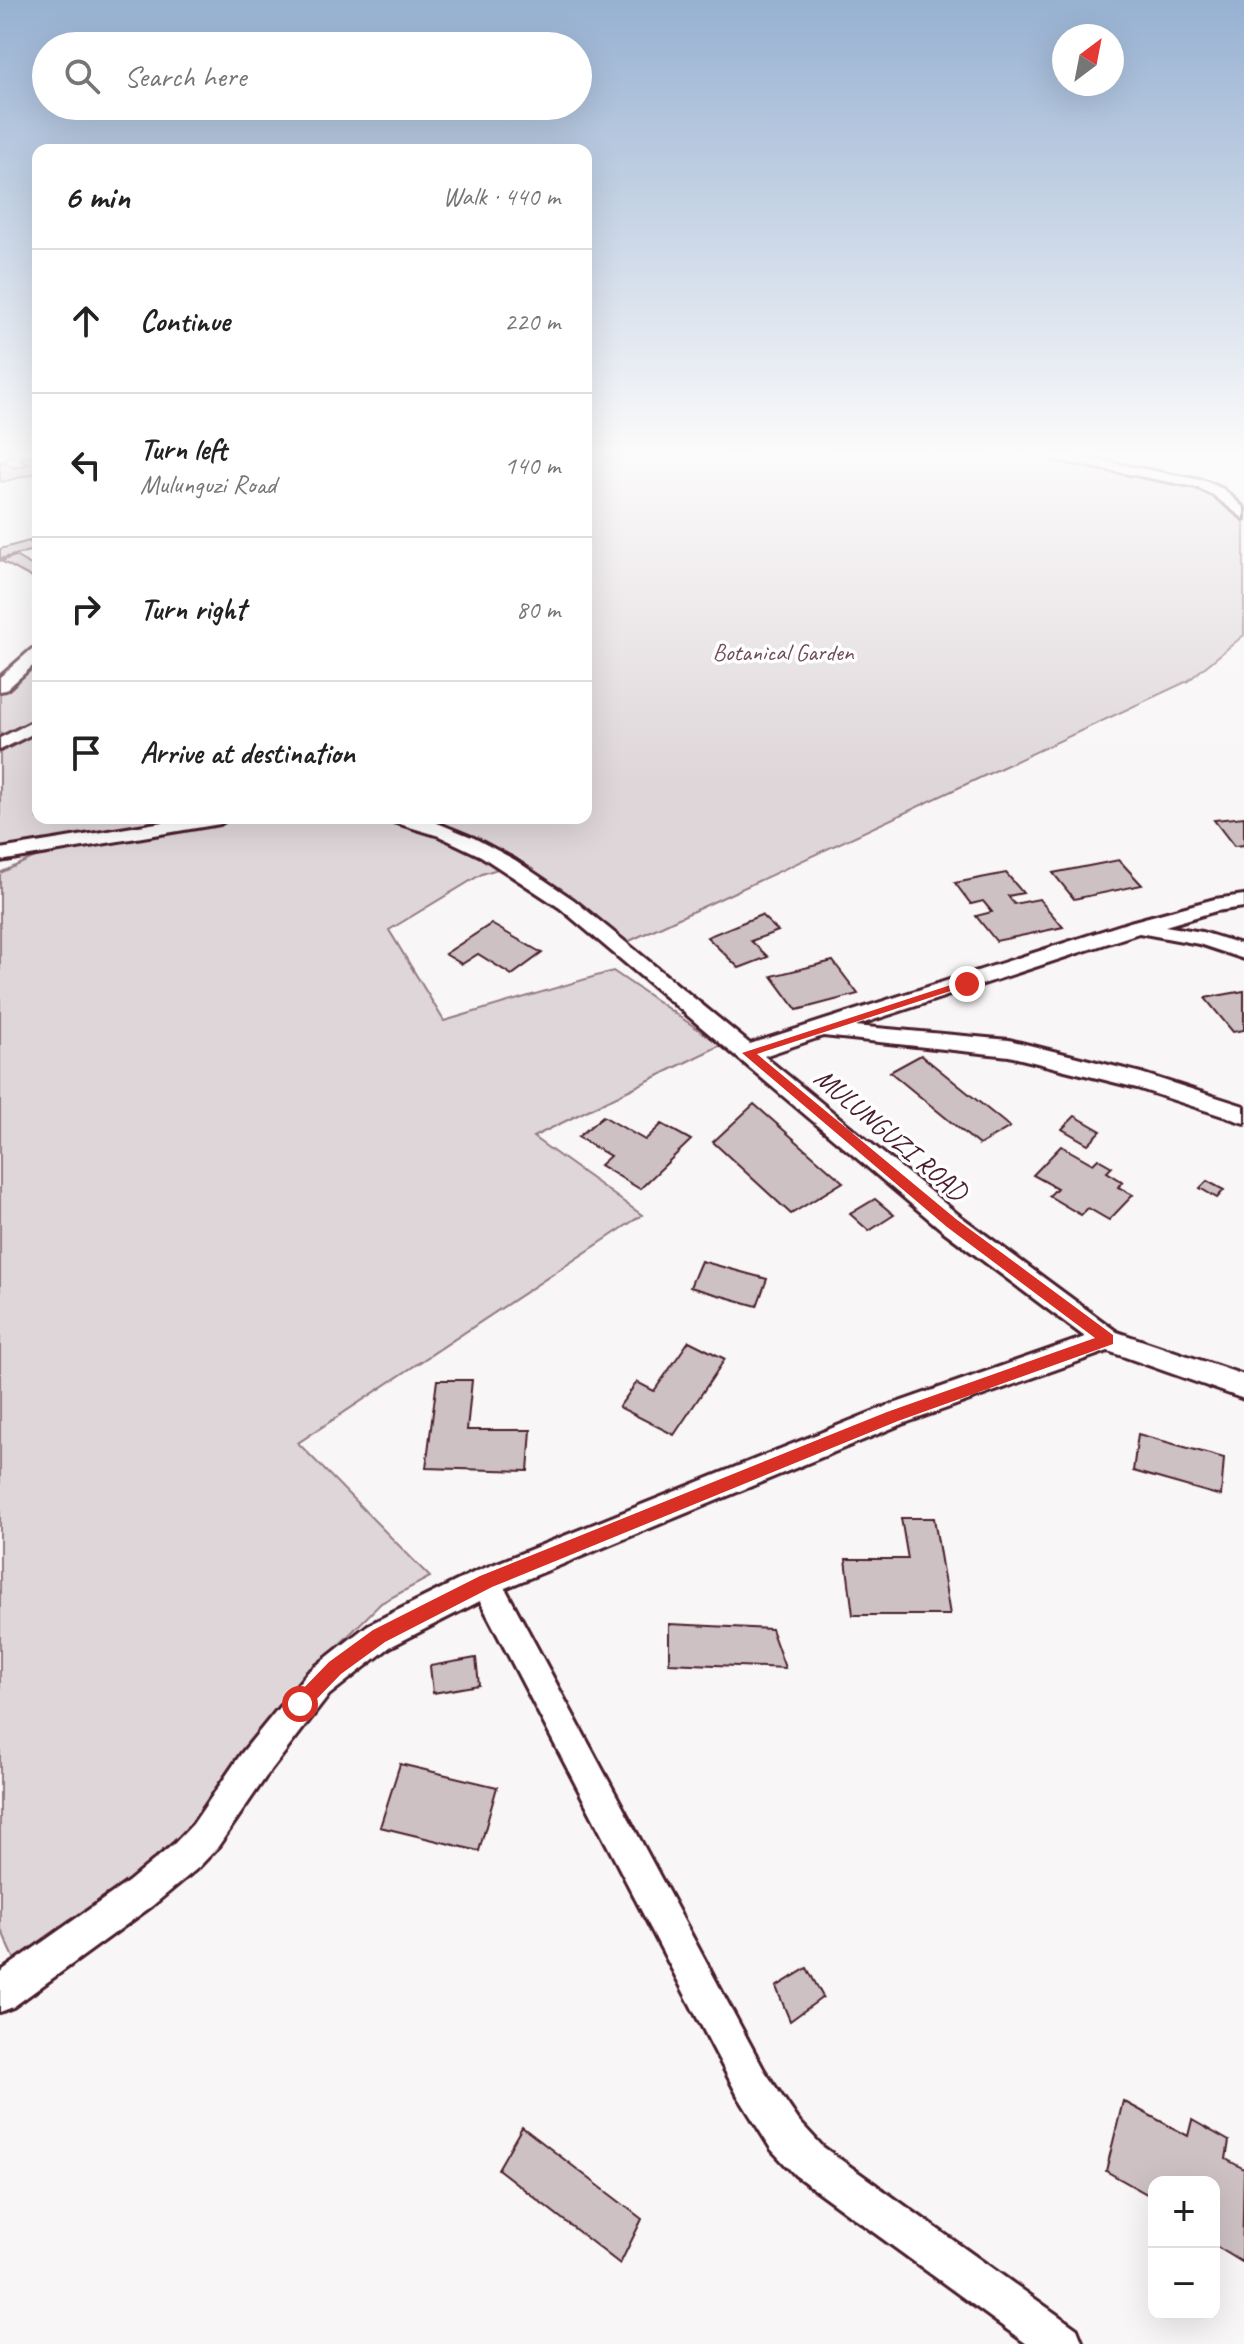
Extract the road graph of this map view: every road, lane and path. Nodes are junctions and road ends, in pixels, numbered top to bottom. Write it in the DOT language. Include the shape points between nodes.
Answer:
graph roads {
  1 [pos="32,657"];
  2 [pos="0,686"];
  3 [pos="32,727"];
  4 [pos="0,745"];
  5 [pos="184,824"];
  6 [pos="419,824"];
  7 [pos="0,855"];
  8 [pos="1244,901"];
  9 [pos="1137,927"];
  10 [pos="1244,952"];
  11 [pos="820,1031"];
  12 [pos="748,1053"];
  13 [pos="1244,1115"];
  14 [pos="1108,1340"];
  15 [pos="1244,1387"];
  16 [pos="486,1582"];
  17 [pos="0,1994"];
  18 [pos="1062,2344"];
  1 -- 2 [label="street"];
  3 -- 4 [label="street"];
  5 -- 7 [label="street"];
  6 -- 12 [label="street, MULUNGUZI ROAD" via="459,837 513,866"];
  8 -- 9 [label="street"];
  9 -- 10 [label="street" via="1202,938"];
  9 -- 11 [label="street"];
  11 -- 12 [label="street"];
  11 -- 13 [label="street" via="1009,1048 1141,1081"];
  12 -- 14 [label="street, MULUNGUZI ROAD" via="951,1223"];
  14 -- 15 [label="street, MULUNGUZI ROAD"];
  14 -- 16 [label="street" via="892,1416"];
  16 -- 17 [label="street" via="396,1626 335,1668 300,1704 187,1855"];
  16 -- 18 [label="street" via="751,2083 785,2135 809,2161"];
}
